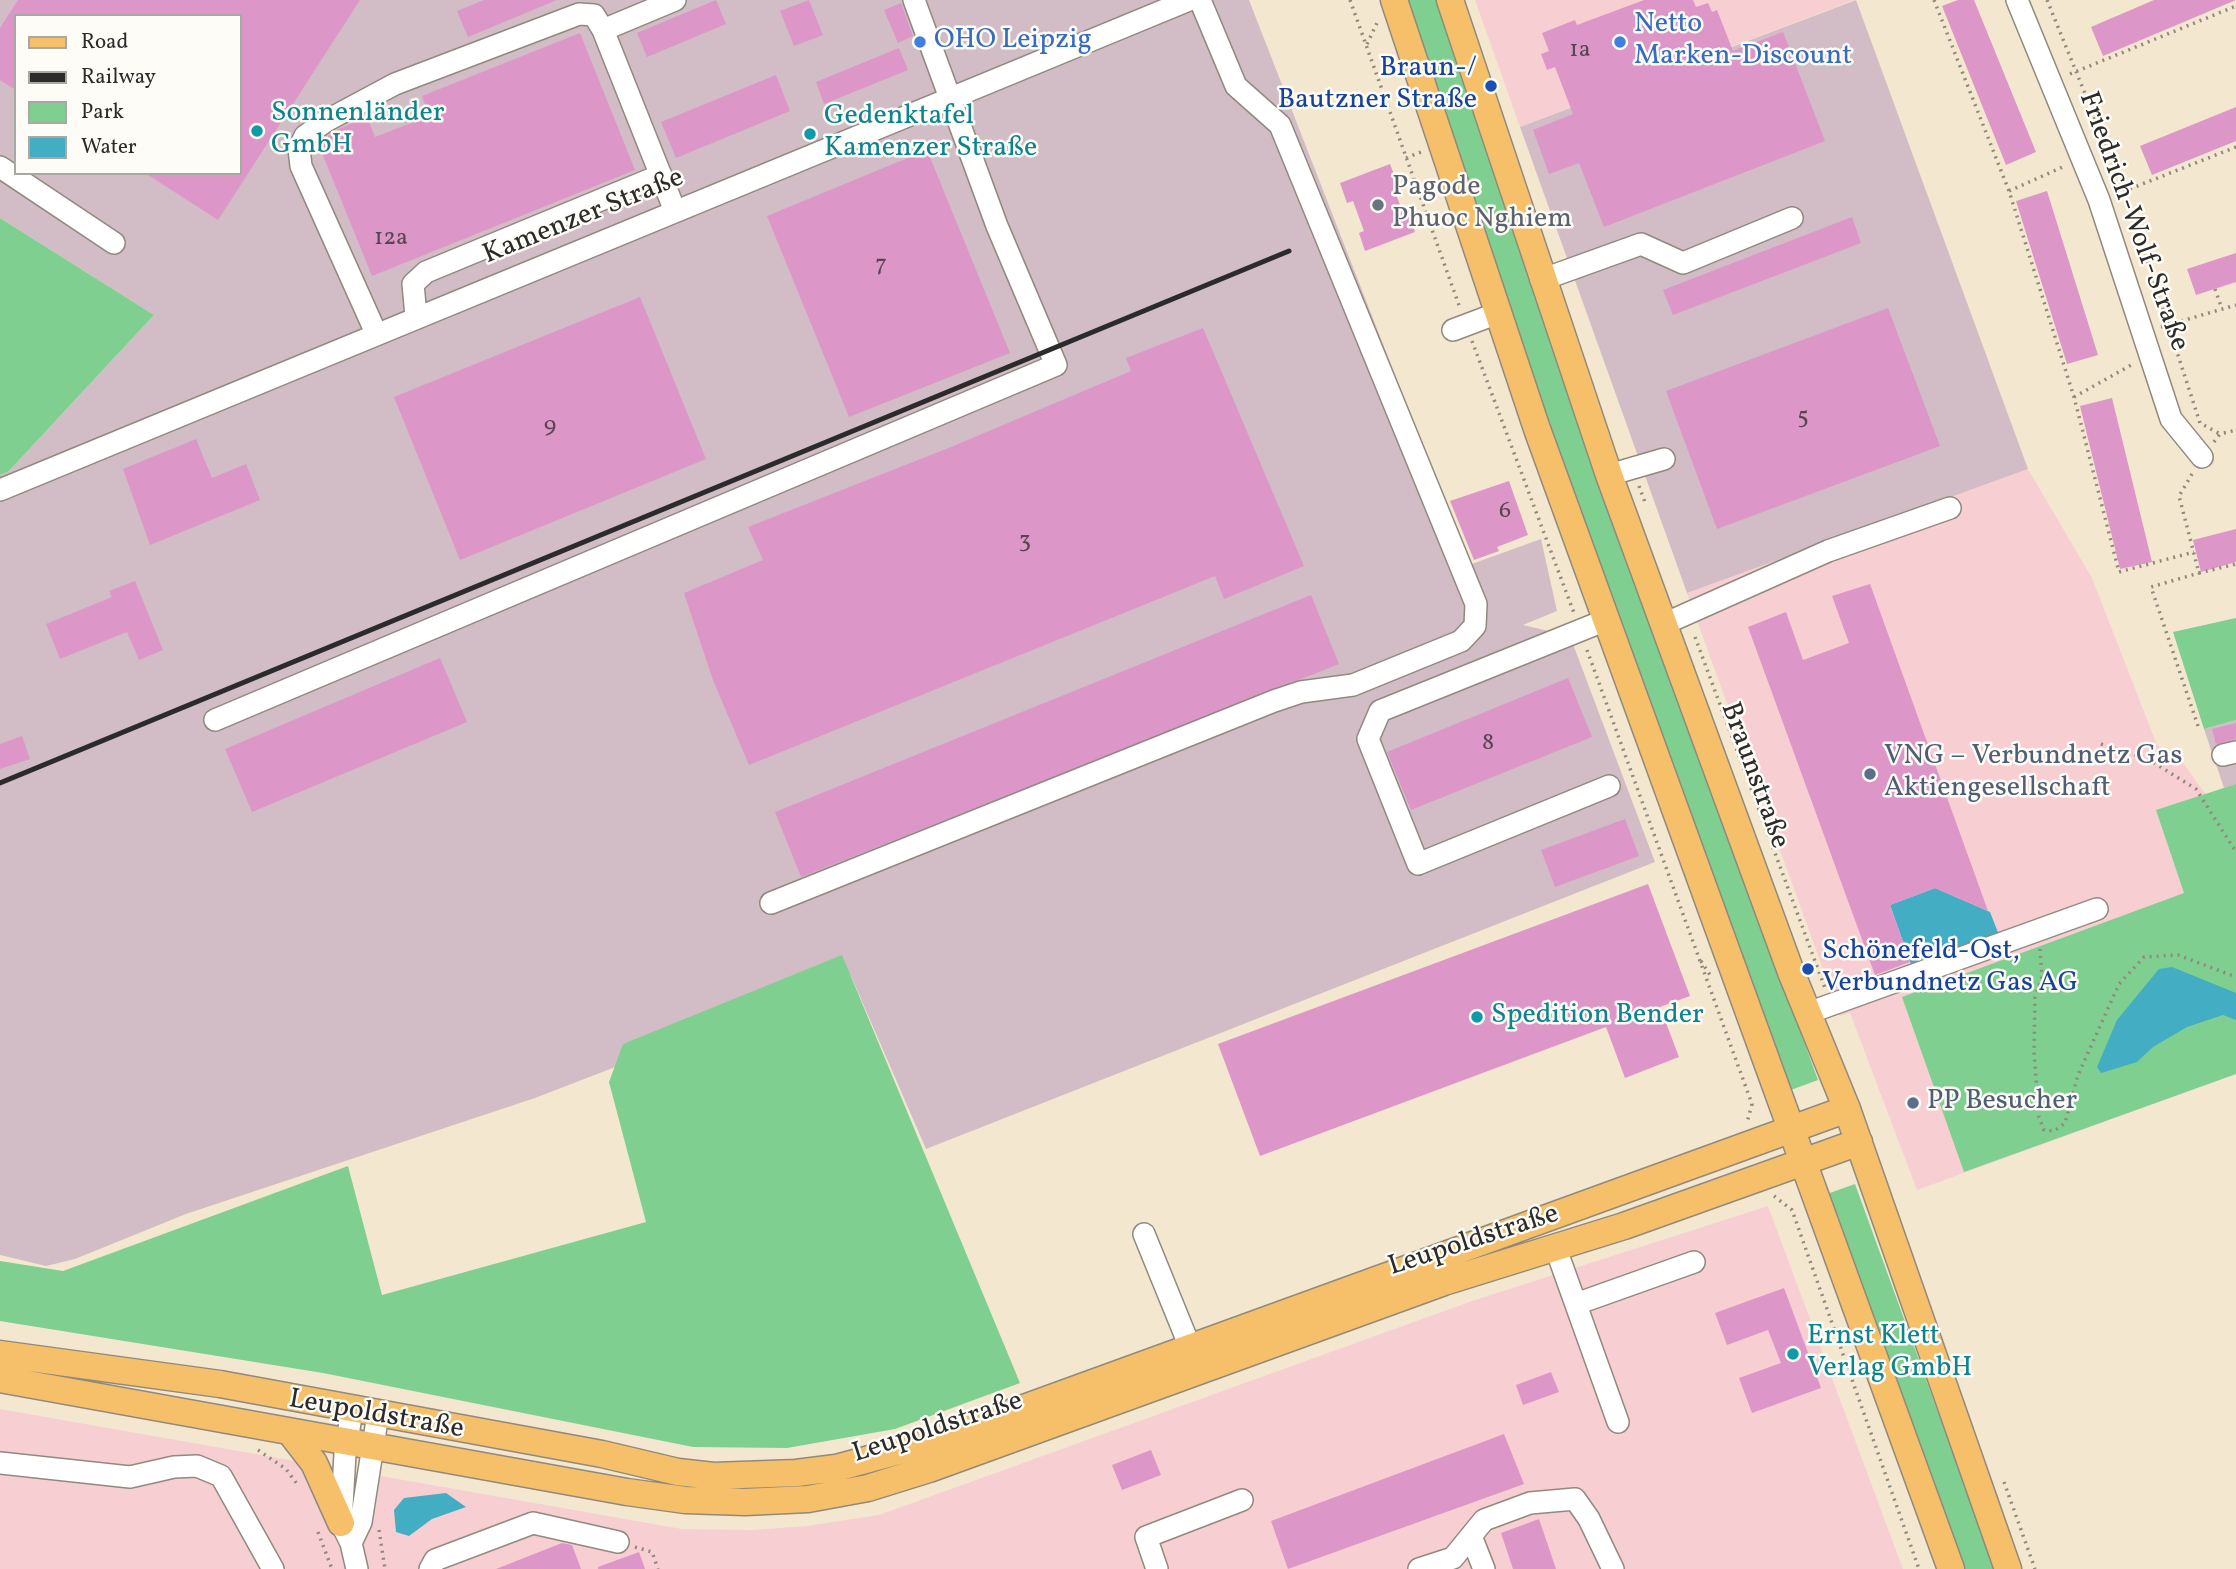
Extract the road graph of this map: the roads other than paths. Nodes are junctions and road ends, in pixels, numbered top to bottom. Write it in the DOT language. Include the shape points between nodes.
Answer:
graph roads {
  1 [pos="676,0"];
  2 [pos="914,0"];
  3 [pos="1189,0"];
  4 [pos="1200,0"];
  5 [pos="1451,0"];
  6 [pos="2017,0"];
  7 [pos="1386,10"];
  8 [pos="603,30"];
  9 [pos="952,97"];
  10 [pos="0,167"];
  11 [pos="661,175"];
  12 [pos="675,211"];
  13 [pos="1792,218"];
  14 [pos="114,243"];
  15 [pos="1541,280"];
  16 [pos="1498,313"];
  17 [pos="416,316"];
  18 [pos="1460,327"];
  19 [pos="376,333"];
  20 [pos="2202,457"];
  21 [pos="1664,459"];
  22 [pos="1609,475"];
  23 [pos="0,489"];
  24 [pos="1950,508"];
  25 [pos="1606,620"];
  26 [pos="1664,624"];
  27 [pos="215,720"];
  28 [pos="1609,786"];
  29 [pos="771,903"];
  30 [pos="2097,909"];
  31 [pos="1808,1013"];
  32 [pos="1847,1109"];
  33 [pos="1791,1129"];
  34 [pos="1859,1142"];
  35 [pos="1803,1162"];
  36 [pos="1144,1234"];
  37 [pos="1556,1249"];
  38 [pos="1694,1262"];
  39 [pos="1576,1304"];
  40 [pos="1189,1347"];
  41 [pos="0,1354"];
  42 [pos="0,1379"];
  43 [pos="365,1412"];
  44 [pos="1618,1422"];
  45 [pos="290,1432"];
  46 [pos="346,1442"];
  47 [pos="372,1447"];
  48 [pos="0,1463"];
  49 [pos="1242,1500"];
  50 [pos="346,1533"];
  51 [pos="1471,1536"];
  52 [pos="618,1542"];
  53 [pos="273,1569"];
  54 [pos="357,1569"];
  55 [pos="430,1569"];
  56 [pos="1157,1569"];
  57 [pos="1419,1569"];
  58 [pos="1485,1569"];
  59 [pos="1613,1569"];
  60 [pos="1951,1569"];
  61 [pos="2008,1569"];
  1 -- 8 [label="street"];
  2 -- 9 [label="street"];
  3 -- 9 [label="street, Kamenzer Straße"];
  4 -- 29 [label="street" via="1236,86 1280,125 1476,604 1475,626 1461,641 1353,685 1274,701"];
  5 -- 15 [label="main road, Braunstraße"];
  6 -- 20 [label="street, Friedrich-Wolf-Straße" via="2099,201 2171,419"];
  7 -- 16 [label="main road"];
  8 -- 11 [label="street"];
  8 -- 19 [label="street" via="594,15 579,14 395,84 305,136 299,149 301,166"];
  9 -- 12 [label="street, Kamenzer Straße"];
  9 -- 27 [label="street" via="997,226 1056,365"];
  10 -- 14 [label="street"];
  11 -- 12 [label="street"];
  11 -- 17 [label="street" via="426,272 413,284"];
  12 -- 17 [label="street, Kamenzer Straße"];
  13 -- 15 [label="street" via="1683,262 1641,244"];
  15 -- 22 [label="main road, Braunstraße"];
  16 -- 18 [label="street"];
  16 -- 25 [label="main road"];
  17 -- 19 [label="street, Kamenzer Straße"];
  19 -- 23 [label="street, Kamenzer Straße"];
  21 -- 22 [label="street"];
  22 -- 26 [label="main road, Braunstraße"];
  24 -- 26 [label="street" via="1828,551"];
  25 -- 28 [label="street" via="1380,710 1368,739 1418,864"];
  25 -- 33 [label="main road"];
  26 -- 31 [label="main road, Braunstraße"];
  30 -- 31 [label="street"];
  31 -- 32 [label="main road, Braunstraße"];
  32 -- 33 [label="main road, Leupoldstraße"];
  32 -- 34 [label="main road, Braunstraße"];
  33 -- 35 [label="main road"];
  33 -- 40 [label="main road, Leupoldstraße"];
  34 -- 35 [label="main road, Leupoldstraße"];
  34 -- 61 [label="main road, Braunstraße"];
  35 -- 37 [label="main road, Leupoldstraße"];
  35 -- 60 [label="main road"];
  36 -- 40 [label="street"];
  37 -- 39 [label="street"];
  37 -- 47 [label="main road, Leupoldstraße" via="1431,1287 929,1469 869,1488 808,1499 685,1500"];
  38 -- 39 [label="street"];
  39 -- 44 [label="street"];
  40 -- 43 [label="main road, Leupoldstraße" via="925,1444 796,1474 678,1472 588,1451"];
  41 -- 43 [label="main road, Leupoldstraße" via="220,1384"];
  42 -- 45 [label="main road, Leupoldstraße"];
  43 -- 46 [label="street"];
  43 -- 47 [label="street"];
  45 -- 46 [label="main road, Leupoldstraße"];
  45 -- 50 [label="main road" via="314,1463"];
  46 -- 47 [label="main road, Leupoldstraße"];
  46 -- 50 [label="street"];
  47 -- 50 [label="street" via="361,1522"];
  48 -- 53 [label="street" via="130,1477 197,1466 221,1476"];
  49 -- 56 [label="street" via="1146,1537"];
  50 -- 54 [label="street"];
  51 -- 57 [label="street" via="1453,1558"];
  51 -- 58 [label="street"];
  51 -- 59 [label="street" via="1484,1520 1530,1503 1575,1499"];
  52 -- 55 [label="street" via="533,1523 435,1560"];
}
